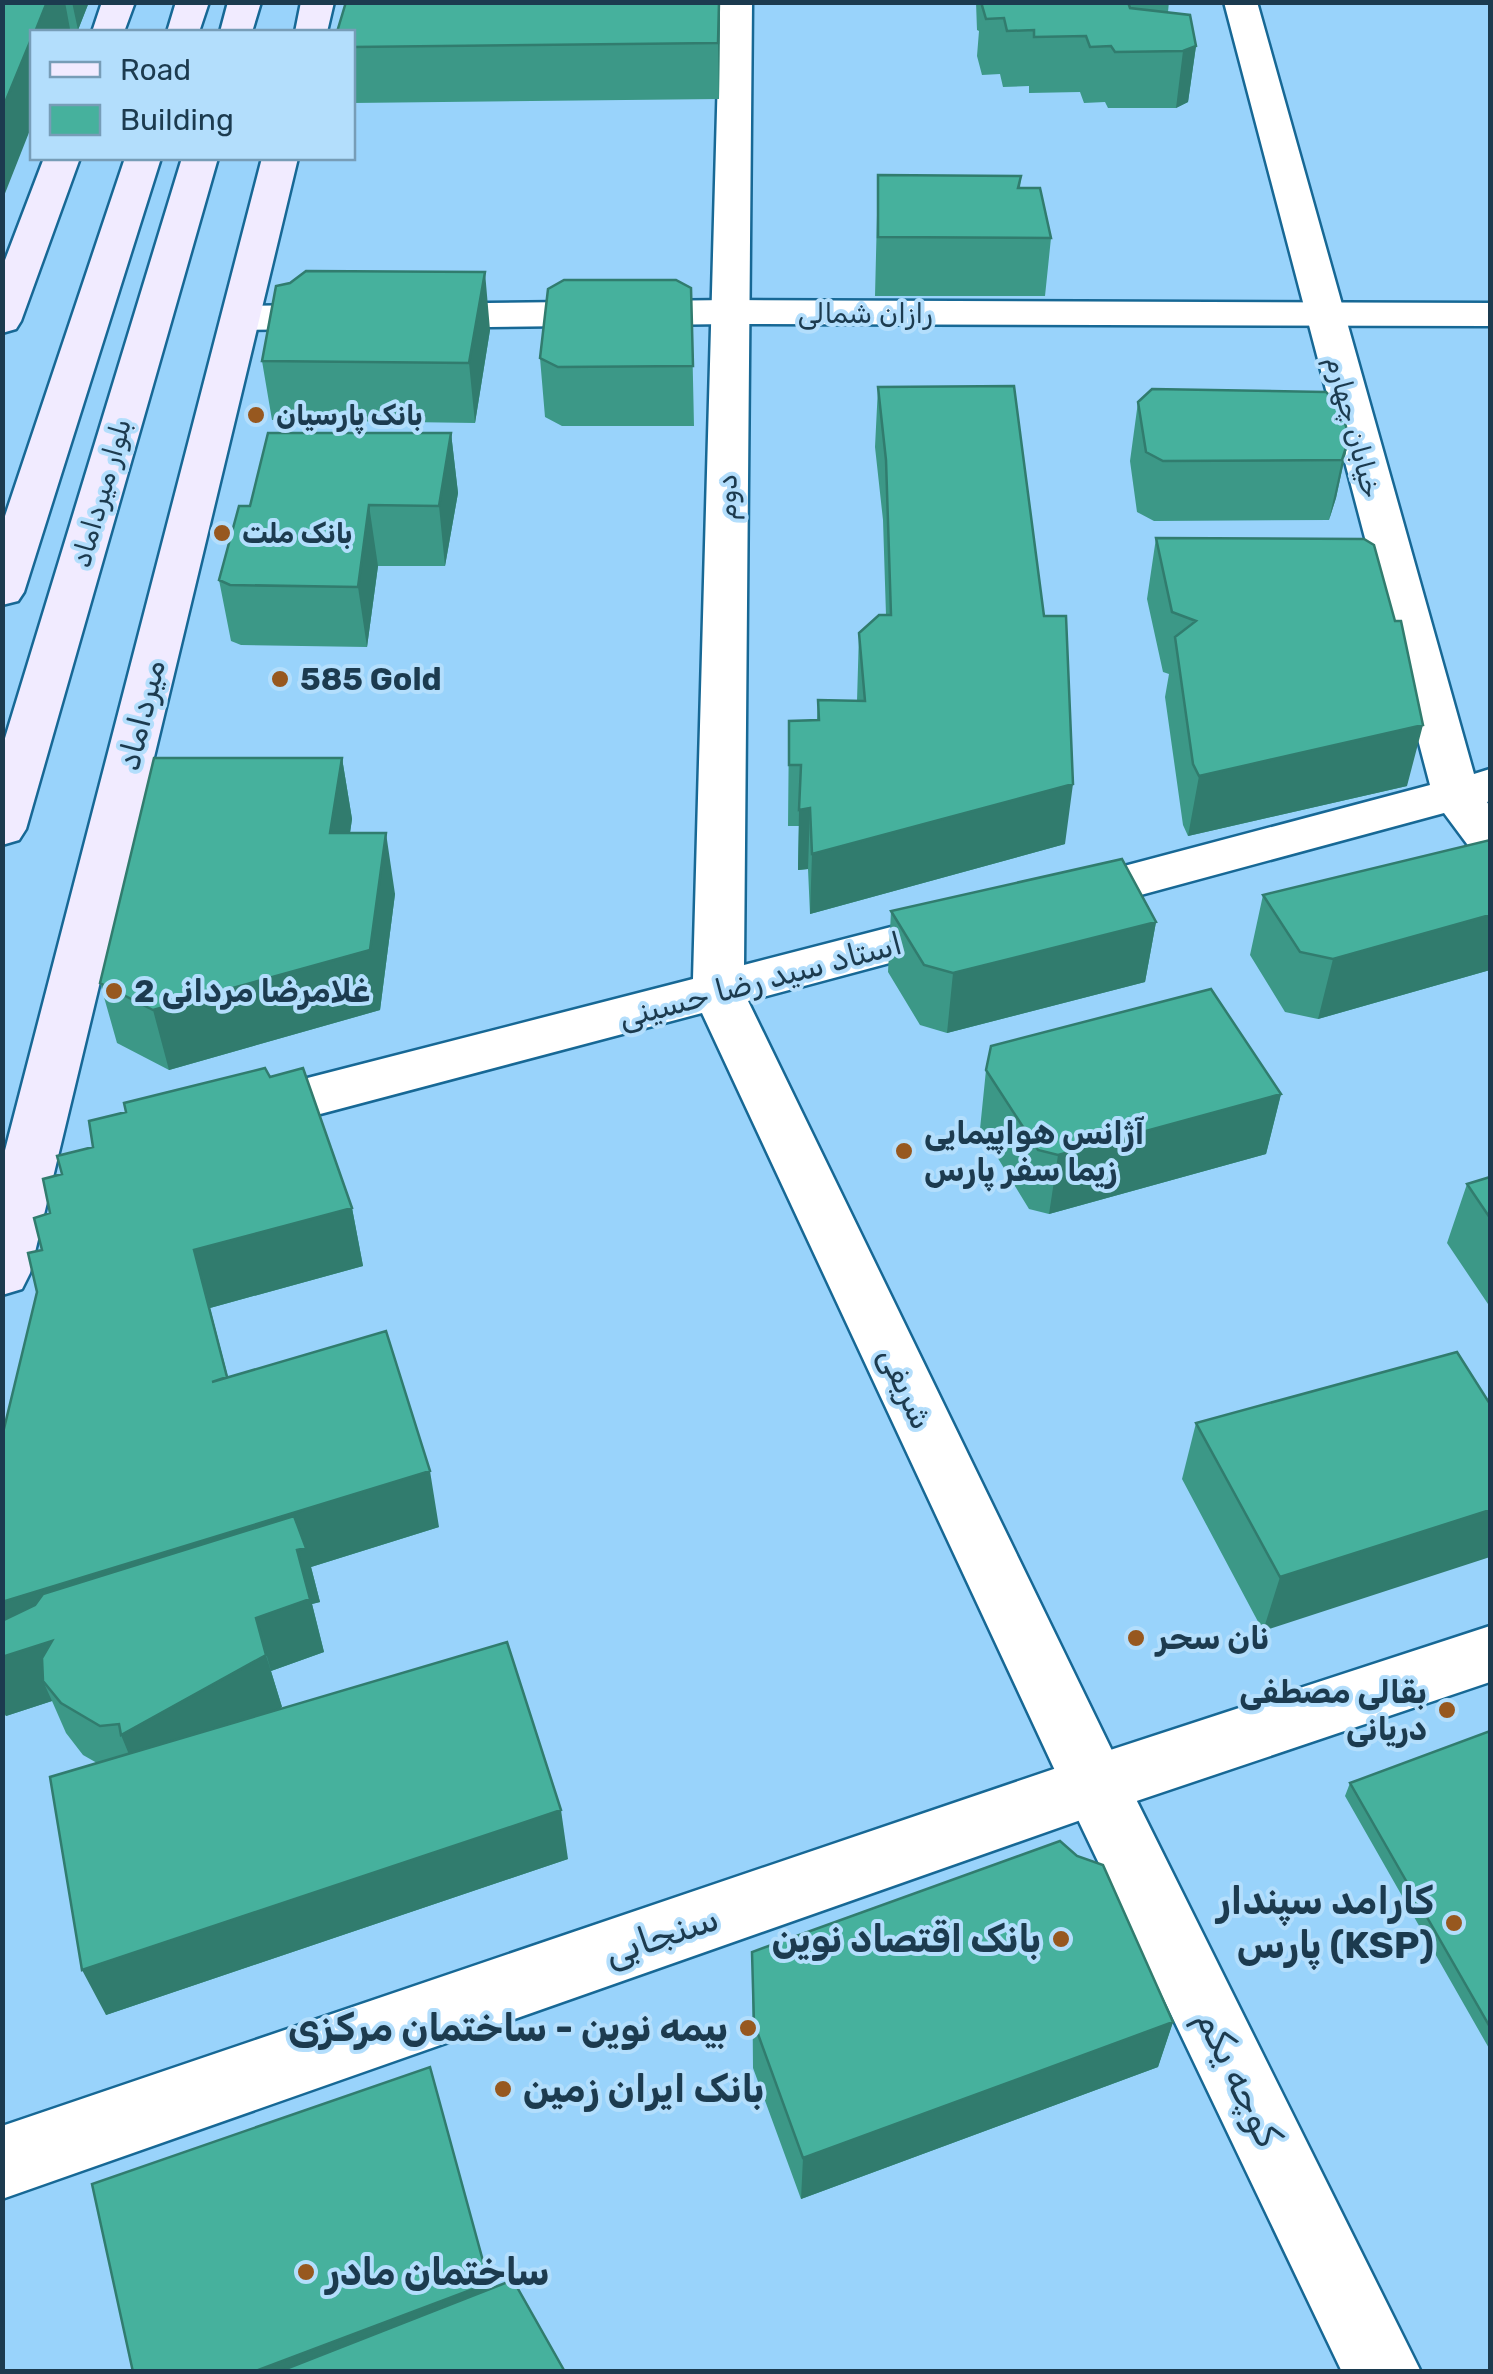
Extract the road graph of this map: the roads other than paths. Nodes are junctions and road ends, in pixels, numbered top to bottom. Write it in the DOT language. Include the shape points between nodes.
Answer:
graph roads {
  1 [pos="119,2"];
  2 [pos="193,2"];
  3 [pos="245,2"];
  4 [pos="318,2"];
  5 [pos="736,2"];
  6 [pos="1240,2"];
  7 [pos="109,30"];
  8 [pos="184,30"];
  9 [pos="237,30"];
  10 [pos="311,30"];
  11 [pos="61,160"];
  12 [pos="142,160"];
  13 [pos="199,160"];
  14 [pos="280,160"];
  15 [pos="730,312"];
  16 [pos="1323,315"];
  17 [pos="1490,315"];
  18 [pos="3,316"];
  19 [pos="240,318"];
  20 [pos="2,592"];
  21 [pos="1473,790"];
  22 [pos="2,829"];
  23 [pos="1490,840"];
  24 [pos="718,992"];
  25 [pos="200,1126"];
  26 [pos="86,1156"];
  27 [pos="28,1171"];
  28 [pos="2,1273"];
  29 [pos="1490,1654"];
  30 [pos="1095,1785"];
  31 [pos="2,2163"];
  32 [pos="1383,2372"];
  1 -- 7 [label="main road"];
  2 -- 8 [label="main road"];
  3 -- 9 [label="main road"];
  4 -- 10 [label="main road"];
  5 -- 15 [label="street, دوم"];
  6 -- 16 [label="street, خیابان چهارم"];
  11 -- 18 [label="main road"];
  12 -- 20 [label="main road, بلوار میرداماد"];
  13 -- 22 [label="main road, بلوار میرداماد"];
  14 -- 19 [label="main road, میرداماد"];
  15 -- 16 [label="street, رازان شمالی"];
  15 -- 19 [label="street, رازان شمالی"];
  15 -- 24 [label="street, دوم"];
  16 -- 17 [label="street, رازان شمالی"];
  16 -- 21 [label="street, خیابان چهارم"];
  19 -- 27 [label="main road, میرداماد"];
  21 -- 23 [label="street, خیابان چهارم"];
  21 -- 24 [label="street, استاد سید رضا حسینی"];
  24 -- 25 [label="street, استاد سید رضا حسینی"];
  24 -- 30 [label="street, شریفی"];
  26 -- 27 [label="street"];
  27 -- 28 [label="main road, میرداماد"];
  29 -- 30 [label="street, سنجابی"];
  30 -- 31 [label="street, سنجابی"];
  30 -- 32 [label="street, کوچه یکم"];
}
